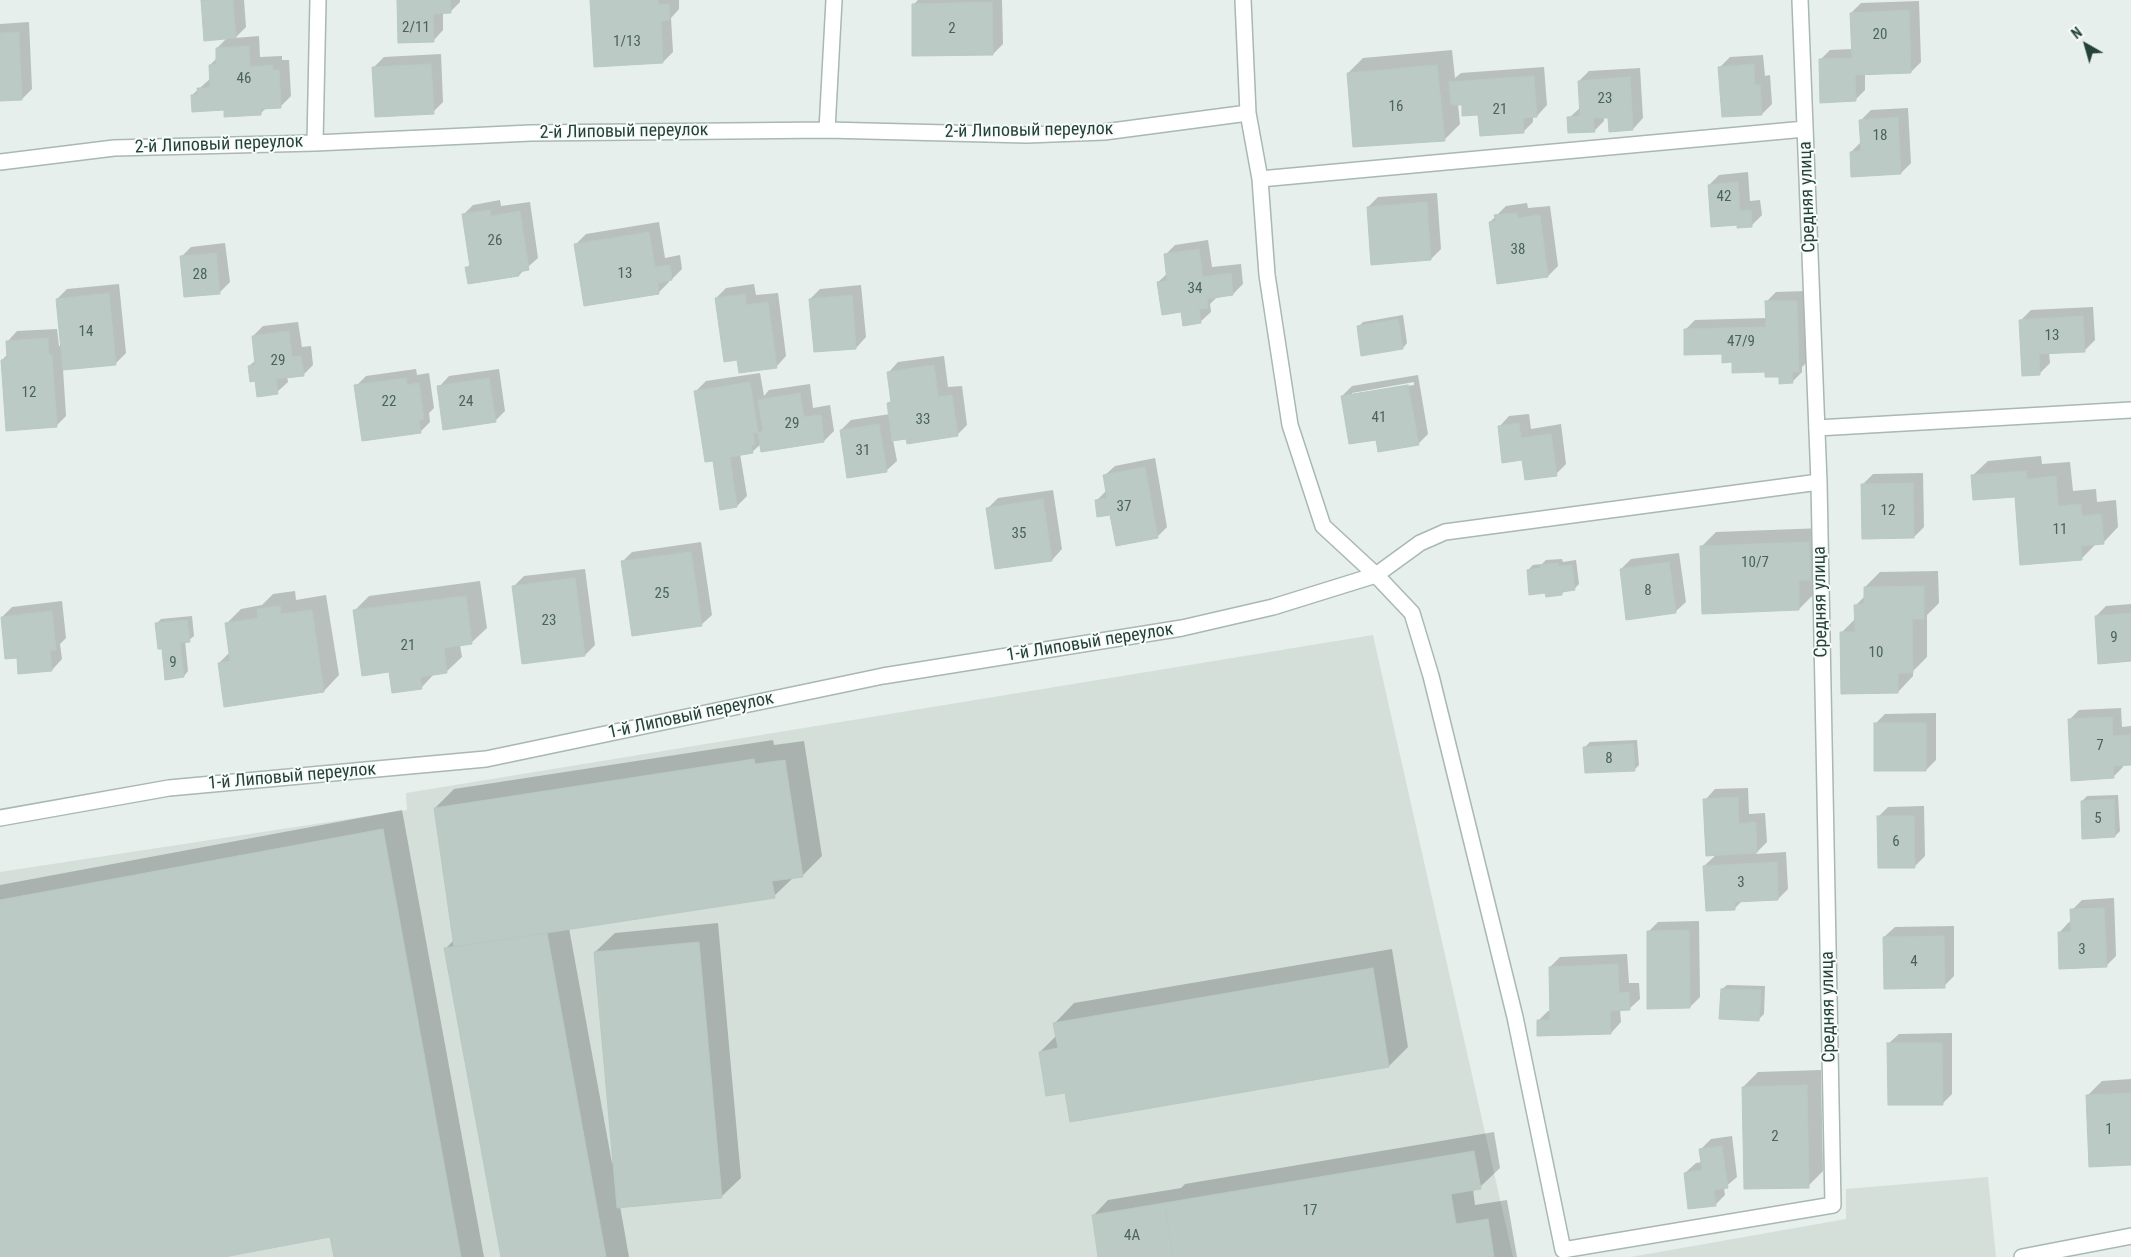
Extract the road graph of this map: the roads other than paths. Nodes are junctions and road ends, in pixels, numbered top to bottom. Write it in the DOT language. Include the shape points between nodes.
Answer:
graph roads {
  1 [pos="318,0"];
  2 [pos="834,0"];
  3 [pos="1243,0"];
  4 [pos="1800,0"];
  5 [pos="1248,113"];
  6 [pos="1805,129"];
  7 [pos="827,130"];
  8 [pos="316,143"];
  9 [pos="0,162"];
  10 [pos="1260,179"];
  11 [pos="2131,410"];
  12 [pos="1817,428"];
  13 [pos="1819,482"];
  14 [pos="1376,575"];
  15 [pos="0,818"];
  16 [pos="2131,1236"];
  17 [pos="2022,1257"];
  1 -- 8 [label="street"];
  2 -- 7 [label="street"];
  3 -- 5 [label="street"];
  4 -- 6 [label="street, Средняя улица"];
  5 -- 7 [label="street, 2-й Липовый переулок" via="1104,132 1027,135"];
  5 -- 10 [label="street"];
  6 -- 10 [label="street"];
  6 -- 12 [label="street, Средняя улица"];
  7 -- 8 [label="street, 2-й Липовый переулок" via="531,133"];
  8 -- 9 [label="street, 2-й Липовый переулок" via="114,148"];
  10 -- 14 [label="street" via="1267,274 1290,425 1323,526"];
  11 -- 12 [label="street"];
  12 -- 13 [label="street, Средняя улица"];
  13 -- 14 [label="street, 1-й Липовый переулок" via="1445,532 1420,543"];
  13 -- 14 [label="street, Средняя улица" via="1833,1205 1563,1250 1515,1017 1431,676 1412,613"];
  14 -- 15 [label="street, 1-й Липовый переулок" via="1273,607 1182,628 883,676 486,759 168,788"];
  16 -- 17 [label="street"];
}
